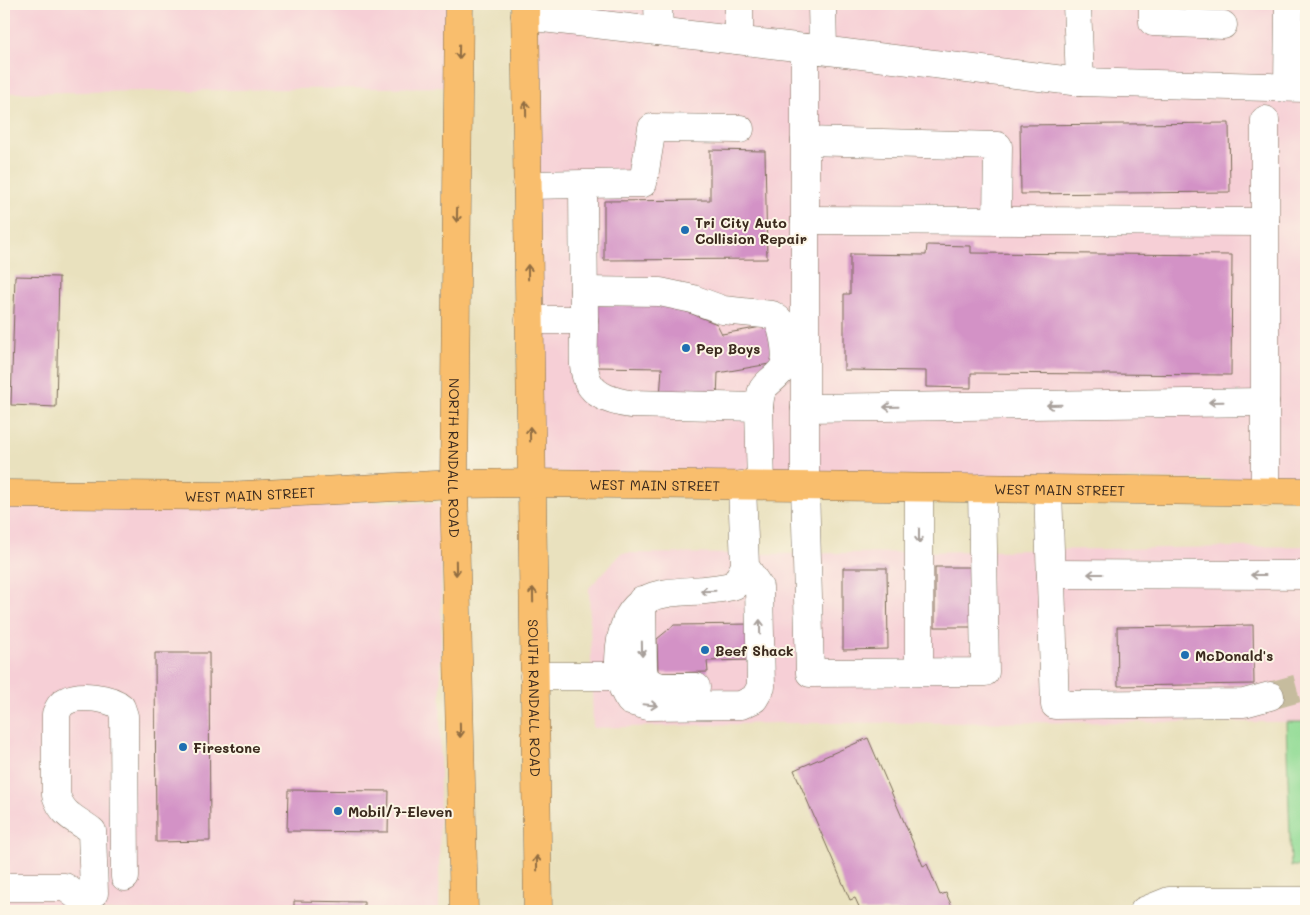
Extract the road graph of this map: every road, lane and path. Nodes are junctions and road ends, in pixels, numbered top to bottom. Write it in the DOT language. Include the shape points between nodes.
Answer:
graph roads {
  1 [pos="459,4"];
  2 [pos="658,4"];
  3 [pos="739,4"];
  4 [pos="822,4"];
  5 [pos="1077,4"];
  6 [pos="1153,4"];
  7 [pos="1288,4"];
  8 [pos="525,10"];
  9 [pos="1223,25"];
  10 [pos="659,31"];
  11 [pos="739,40"];
  12 [pos="814,49"];
  13 [pos="1080,82"];
  14 [pos="1297,88"];
  15 [pos="1265,120"];
  16 [pos="740,129"];
  17 [pos="805,141"];
  18 [pos="583,184"];
  19 [pos="527,185"];
  20 [pos="805,220"];
  21 [pos="996,221"];
  22 [pos="1265,222"];
  23 [pos="584,291"];
  24 [pos="529,320"];
  25 [pos="584,320"];
  26 [pos="1265,402"];
  27 [pos="759,407"];
  28 [pos="805,408"];
  29 [pos="531,483"];
  30 [pos="454,484"];
  31 [pos="751,486"];
  32 [pos="805,486"];
  33 [pos="920,488"];
  34 [pos="982,488"];
  35 [pos="1048,489"];
  36 [pos="1265,492"];
  37 [pos="1306,492"];
  38 [pos="4,494"];
  39 [pos="745,566"];
  40 [pos="1051,574"];
  41 [pos="1306,575"];
  42 [pos="642,600"];
  43 [pos="918,672"];
  44 [pos="534,676"];
  45 [pos="618,676"];
  46 [pos="761,677"];
  47 [pos="1270,696"];
  48 [pos="125,876"];
  49 [pos="4,887"];
  50 [pos="1306,901"];
  51 [pos="91,902"];
  52 [pos="464,911"];
  53 [pos="538,911"];
  54 [pos="1144,911"];
  1 -- 30 [label="main road, NORTH RANDALL ROAD, one-way"];
  2 -- 10 [label="street"];
  3 -- 11 [label="street"];
  4 -- 12 [label="street"];
  5 -- 13 [label="street"];
  6 -- 9 [label="street" via="1153,22"];
  7 -- 14 [label="street"];
  8 -- 10 [label="street"];
  19 -- 8 [label="main road, one-way"];
  10 -- 11 [label="street"];
  11 -- 12 [label="street"];
  12 -- 13 [label="street"];
  12 -- 17 [label="street"];
  13 -- 14 [label="street"];
  15 -- 22 [label="street"];
  16 -- 18 [label="street" via="652,128 643,183"];
  17 -- 20 [label="street"];
  17 -- 21 [label="street" via="998,146"];
  18 -- 19 [label="street"];
  18 -- 23 [label="street"];
  24 -- 19 [label="main road, one-way"];
  20 -- 21 [label="street"];
  20 -- 28 [label="street"];
  21 -- 22 [label="street"];
  22 -- 26 [label="street"];
  23 -- 25 [label="street"];
  23 -- 27 [label="street" via="660,292 723,310 772,315 779,320 784,365 760,392"];
  24 -- 25 [label="street"];
  29 -- 24 [label="main road, one-way"];
  25 -- 27 [label="street" via="586,378 597,394 611,401"];
  26 -- 28 [label="street, one-way"];
  26 -- 36 [label="street"];
  27 -- 31 [label="street"];
  28 -- 32 [label="street"];
  29 -- 30 [label="main road, WEST MAIN STREET"];
  29 -- 31 [label="main road, WEST MAIN STREET"];
  44 -- 29 [label="main road, SOUTH RANDALL ROAD, one-way"];
  30 -- 38 [label="main road, WEST MAIN STREET" via="226,496"];
  30 -- 52 [label="main road, NORTH RANDALL ROAD, one-way"];
  31 -- 32 [label="main road, WEST MAIN STREET"];
  31 -- 39 [label="street"];
  32 -- 33 [label="main road, WEST MAIN STREET"];
  32 -- 43 [label="street" via="810,673"];
  33 -- 34 [label="main road, WEST MAIN STREET"];
  33 -- 43 [label="street, one-way"];
  34 -- 35 [label="main road, WEST MAIN STREET"];
  34 -- 43 [label="street" via="985,672"];
  35 -- 36 [label="main road, WEST MAIN STREET"];
  35 -- 40 [label="street"];
  36 -- 37 [label="main road, WEST MAIN STREET"];
  39 -- 42 [label="street, one-way" via="734,585 716,590 660,593"];
  46 -- 39 [label="street, one-way" via="759,587"];
  41 -- 40 [label="street, one-way"];
  40 -- 47 [label="street" via="1056,705 1244,703"];
  42 -- 45 [label="street" via="631,611 623,628"];
  42 -- 46 [label="street, one-way" via="643,671 647,682 661,687 747,687 757,683"];
  44 -- 45 [label="street"];
  53 -- 44 [label="main road, SOUTH RANDALL ROAD, one-way"];
  45 -- 46 [label="street, one-way" via="630,701 648,706 741,704 754,700 761,687"];
  48 -- 51 [label="street" via="124,716 121,707 106,698 66,700 56,714 56,795 64,812 92,831"];
  49 -- 51 [label="street" via="65,887"];
  50 -- 54 [label="street" via="1169,901"];
}
